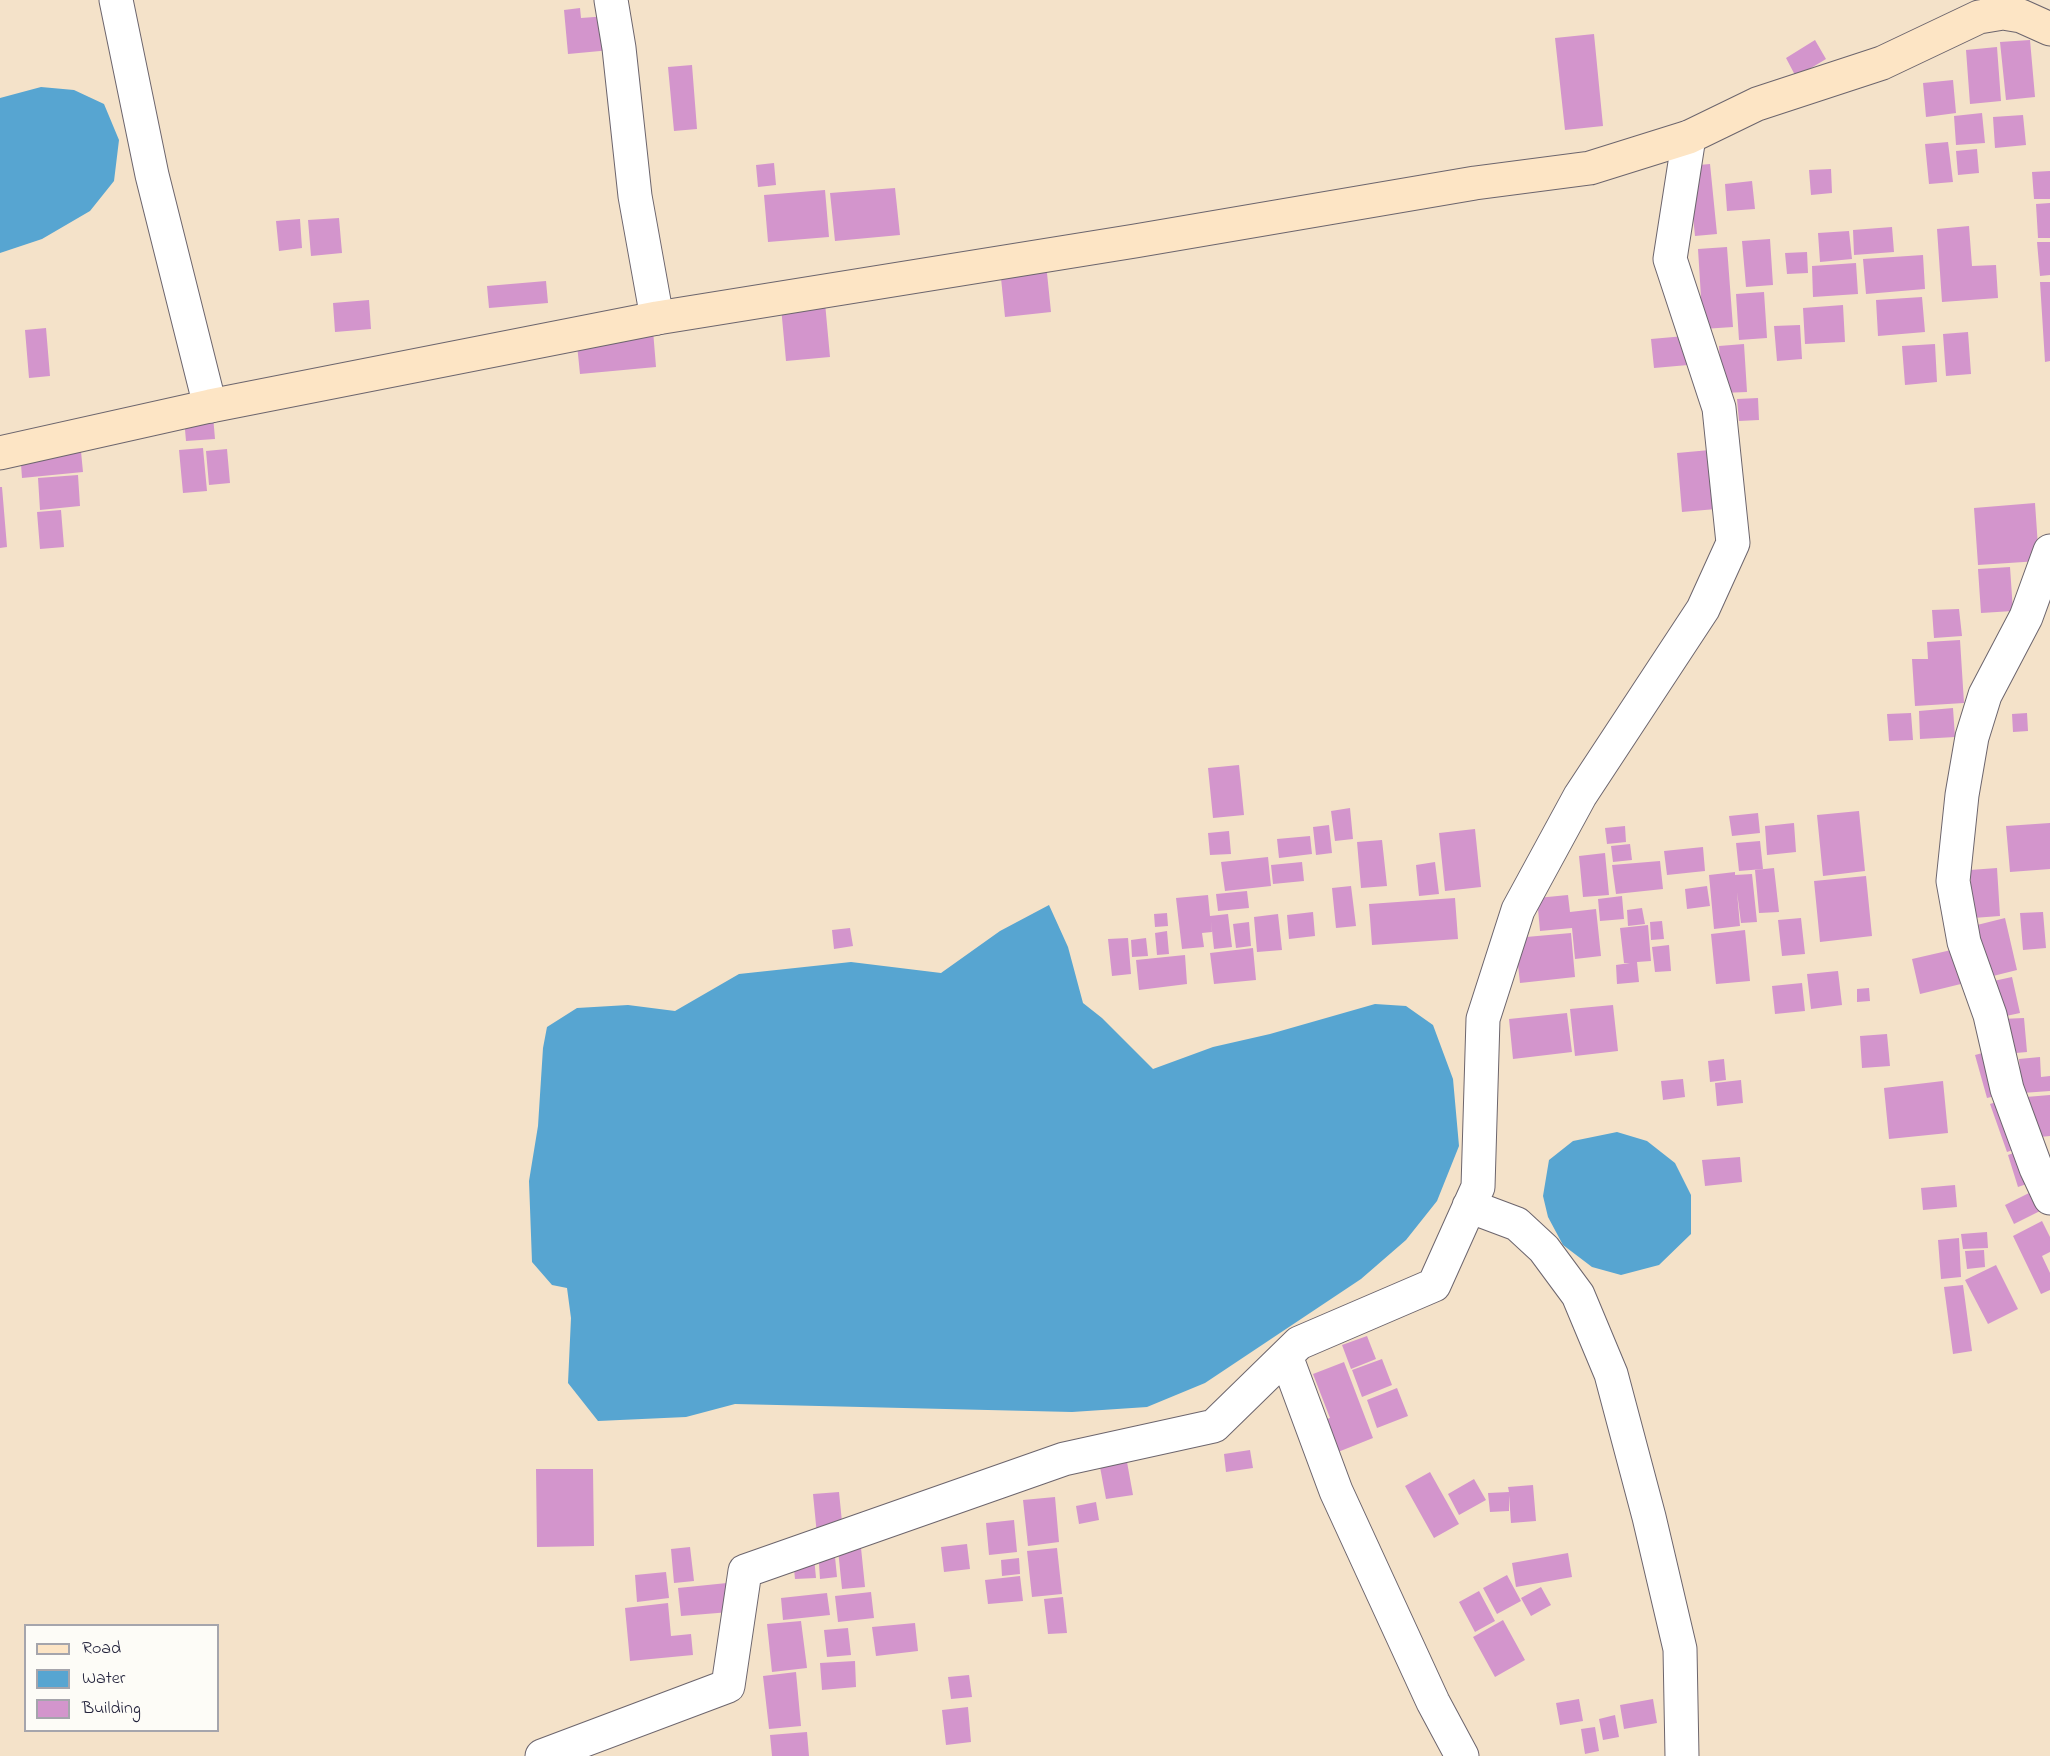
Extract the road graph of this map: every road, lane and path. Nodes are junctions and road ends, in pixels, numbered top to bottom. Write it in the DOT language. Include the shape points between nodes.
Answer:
graph roads {
  1 [pos="116,0"];
  2 [pos="611,0"];
  3 [pos="2009,6"];
  4 [pos="2050,28"];
  5 [pos="1689,137"];
  6 [pos="657,318"];
  7 [pos="210,406"];
  8 [pos="0,453"];
  9 [pos="2050,551"];
  10 [pos="2050,1198"];
  11 [pos="1469,1206"];
  12 [pos="1286,1356"];
  13 [pos="542,1756"];
  14 [pos="1462,1756"];
  15 [pos="1682,1756"];
  1 -- 7 [label="street" via="152,176"];
  2 -- 6 [label="street" via="635,196"];
  3 -- 4 [label="street" via="2021,16"];
  3 -- 5 [label="street" via="1882,63 1757,104"];
  5 -- 6 [label="street" via="1590,168 1475,183"];
  5 -- 11 [label="street" via="1670,260 1719,408 1733,543 1703,609 1580,796 1518,910 1483,1019 1478,1187"];
  6 -- 7 [label="street"];
  7 -- 8 [label="street"];
  9 -- 10 [label="street" via="2026,617 1985,695 1972,737 1953,881 1964,942 1990,1015 2007,1089"];
  11 -- 12 [label="street" via="1434,1285 1299,1343"];
  11 -- 15 [label="street" via="1517,1224 1544,1249 1578,1295 1611,1374 1680,1650"];
  12 -- 13 [label="street" via="1214,1426 1064,1459 745,1571 728,1686"];
  12 -- 14 [label="street" via="1336,1491 1433,1702"];
}
